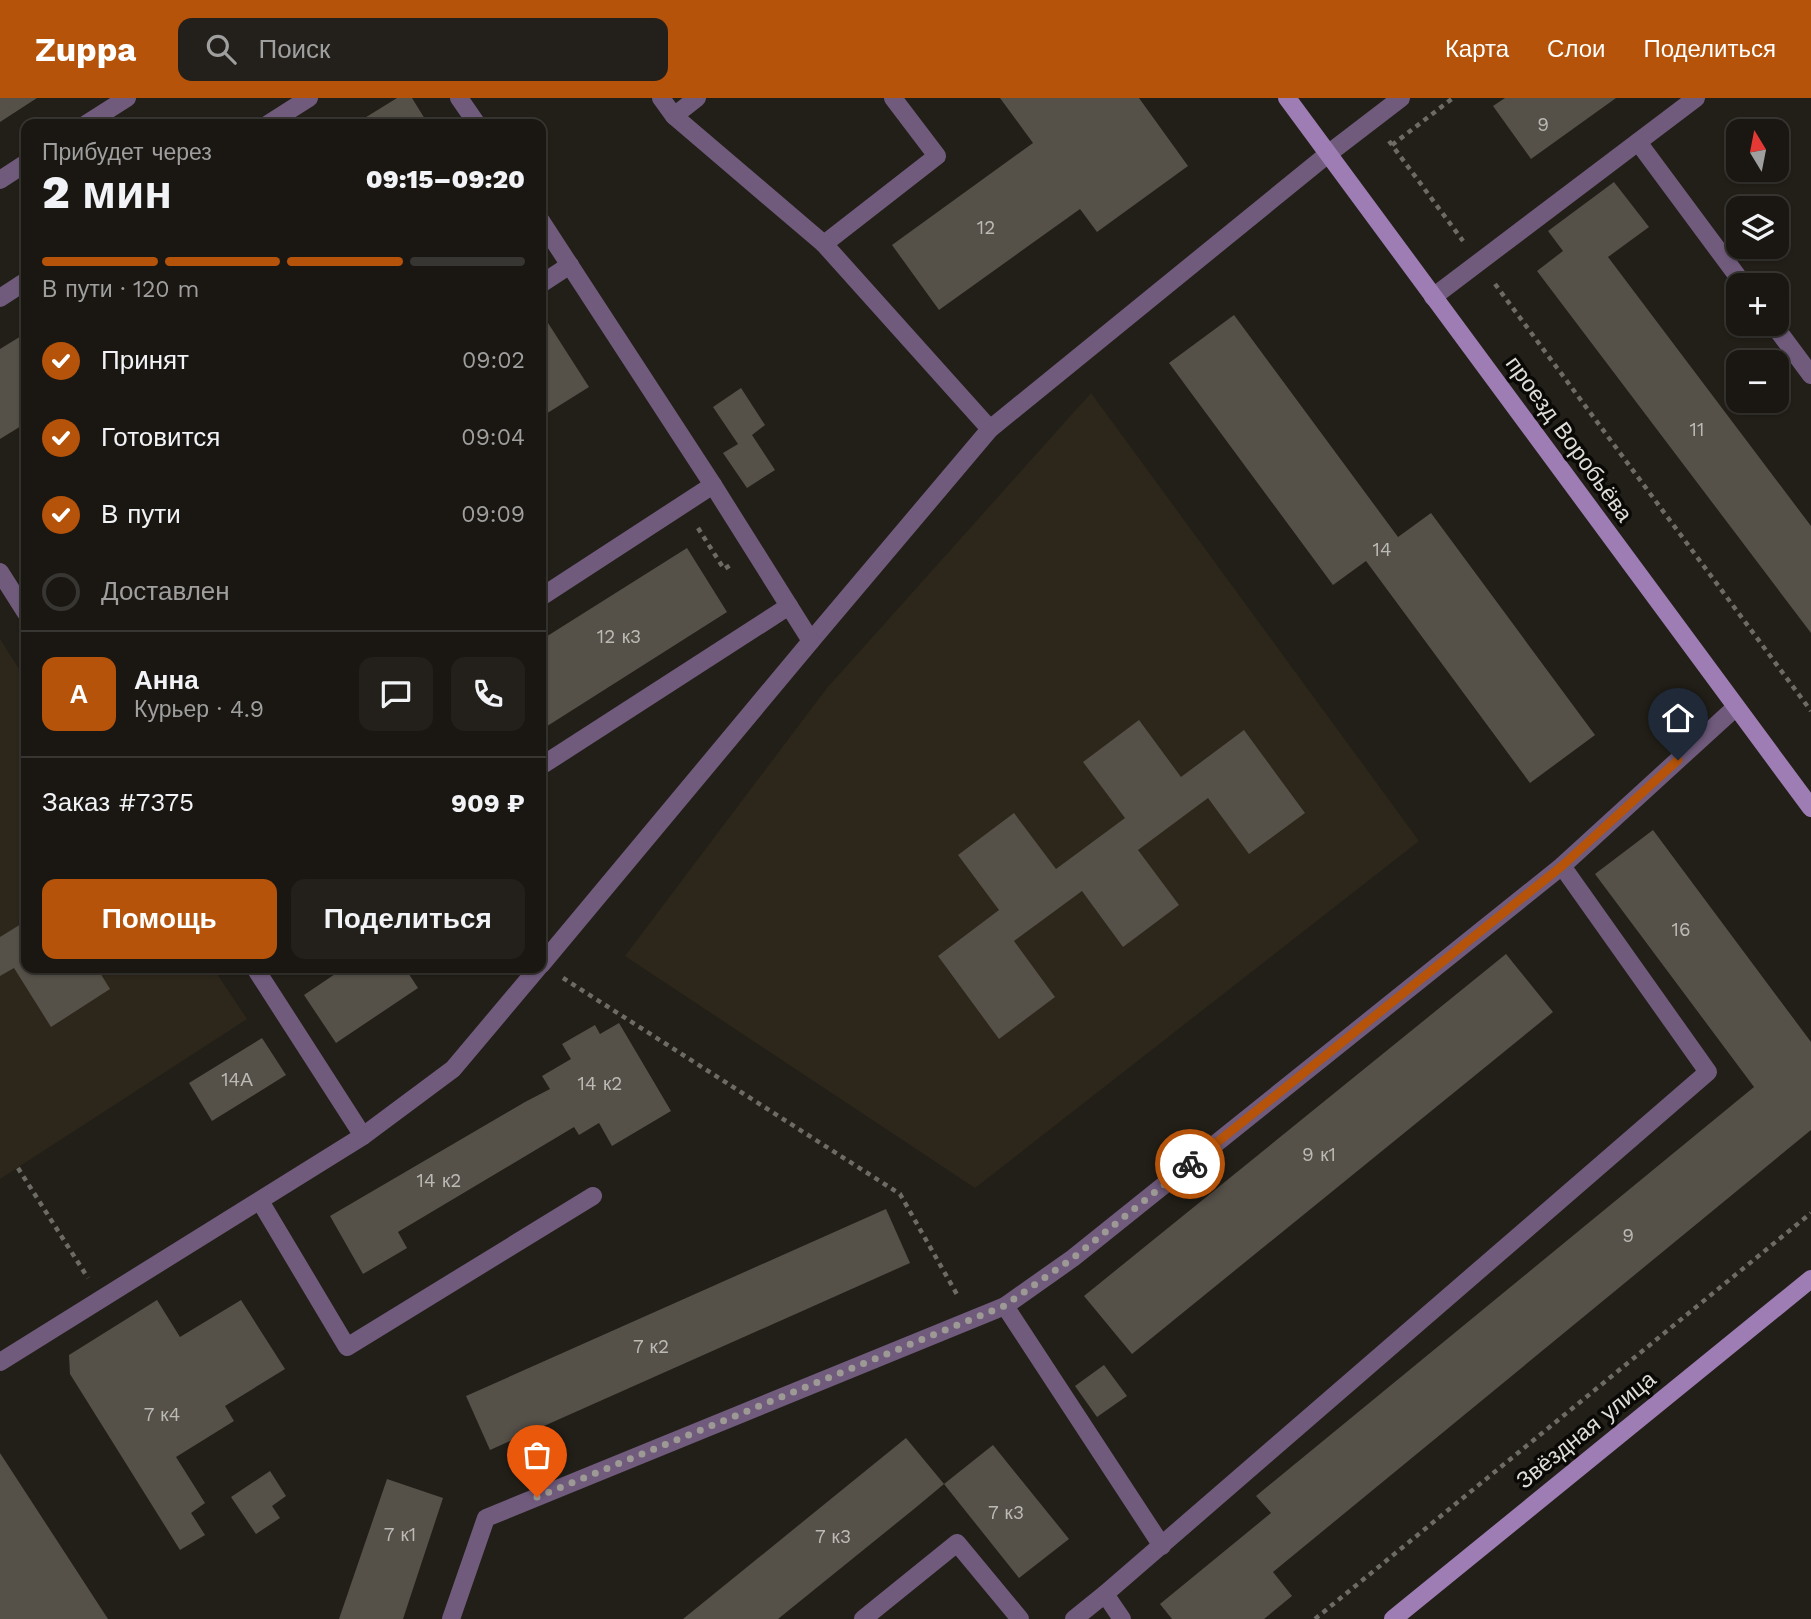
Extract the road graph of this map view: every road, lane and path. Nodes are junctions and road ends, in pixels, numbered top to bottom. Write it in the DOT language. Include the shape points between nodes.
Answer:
graph roads {
  1 [pos="127,98"];
  2 [pos="309,98"];
  3 [pos="459,98"];
  4 [pos="661,98"];
  5 [pos="697,98"];
  6 [pos="893,98"];
  7 [pos="1287,98"];
  8 [pos="1401,98"];
  9 [pos="1453,98"];
  10 [pos="1696,98"];
  11 [pos="674,116"];
  12 [pos="94,119"];
  13 [pos="276,119"];
  14 [pos="474,119"];
  15 [pos="1373,120"];
  16 [pos="1638,142"];
  17 [pos="1392,145"];
  18 [pos="1328,154"];
  19 [pos="21,166"];
  20 [pos="0,180"];
  21 [pos="546,229"];
  22 [pos="824,244"];
  23 [pos="1479,262"];
  24 [pos="570,265"];
  25 [pos="1735,273"];
  26 [pos="546,281"];
  27 [pos="21,284"];
  28 [pos="1433,297"];
  29 [pos="0,298"];
  30 [pos="1782,336"];
  31 [pos="1811,375"];
  32 [pos="990,429"];
  33 [pos="713,485"];
  34 [pos="693,520"];
  35 [pos="754,550"];
  36 [pos="0,572"];
  37 [pos="546,594"];
  38 [pos="21,605"];
  39 [pos="789,606"];
  40 [pos="811,641"];
  41 [pos="1736,707"];
  42 [pos="1811,711"];
  43 [pos="546,763"];
  44 [pos="1811,808"];
  45 [pos="1562,866"];
  46 [pos="546,959"];
  47 [pos="546,970"];
  48 [pos="258,973"];
  49 [pos="534,973"];
  50 [pos="363,1136"];
  51 [pos="18,1168"];
  52 [pos="593,1196"];
  53 [pos="260,1201"];
  54 [pos="1811,1213"];
  55 [pos="1811,1279"];
  56 [pos="102,1299"];
  57 [pos="1004,1306"];
  58 [pos="971,1320"];
  59 [pos="0,1362"];
  60 [pos="1162,1546"];
  61 [pos="1105,1594"];
  62 [pos="451,1619"];
  63 [pos="863,1619"];
  64 [pos="1020,1619"];
  65 [pos="1074,1619"];
  66 [pos="1122,1619"];
  67 [pos="1315,1619"];
  68 [pos="1393,1619"];
  1 -- 12 [label="street"];
  2 -- 13 [label="street"];
  3 -- 14 [label="street"];
  4 -- 11 [label="street"];
  5 -- 11 [label="street"];
  6 -- 22 [label="street" via="937,156"];
  7 -- 18 [label="main road, проезд Воробьёва"];
  8 -- 15 [label="street"];
  9 -- 17 [label="path"];
  10 -- 16 [label="street"];
  11 -- 22 [label="street"];
  15 -- 17 [label="path"];
  15 -- 18 [label="street"];
  16 -- 23 [label="street"];
  16 -- 25 [label="street"];
  17 -- 23 [label="path"];
  18 -- 28 [label="main road, проезд Воробьёва"];
  18 -- 32 [label="street"];
  19 -- 20 [label="street"];
  21 -- 24 [label="street"];
  22 -- 32 [label="street"];
  23 -- 28 [label="street"];
  23 -- 42 [label="path"];
  24 -- 26 [label="street"];
  24 -- 33 [label="street"];
  27 -- 29 [label="street"];
  28 -- 41 [label="main road, проезд Воробьёва"];
  30 -- 31 [label="street"];
  32 -- 40 [label="street"];
  33 -- 35 [label="street"];
  33 -- 37 [label="street"];
  34 -- 35 [label="path" via="724,569"];
  35 -- 39 [label="street"];
  36 -- 38 [label="street"];
  39 -- 40 [label="street"];
  39 -- 43 [label="street"];
  40 -- 46 [label="street"];
  41 -- 44 [label="main road, проезд Воробьёва"];
  41 -- 45 [label="street"];
  45 -- 57 [label="street" via="1073,1258"];
  45 -- 60 [label="street" via="1708,1072"];
  47 -- 58 [label="path" via="900,1194"];
  48 -- 50 [label="street"];
  49 -- 50 [label="street" via="453,1069"];
  50 -- 53 [label="street"];
  51 -- 56 [label="path"];
  52 -- 53 [label="street" via="347,1347"];
  53 -- 56 [label="street"];
  54 -- 67 [label="path"];
  55 -- 68 [label="main road, Звёздная улица"];
  56 -- 59 [label="street"];
  57 -- 58 [label="street"];
  57 -- 60 [label="street"];
  58 -- 62 [label="street" via="486,1518"];
  60 -- 61 [label="street"];
  61 -- 65 [label="street"];
  61 -- 66 [label="street"];
  63 -- 64 [label="street" via="957,1543"];
}
